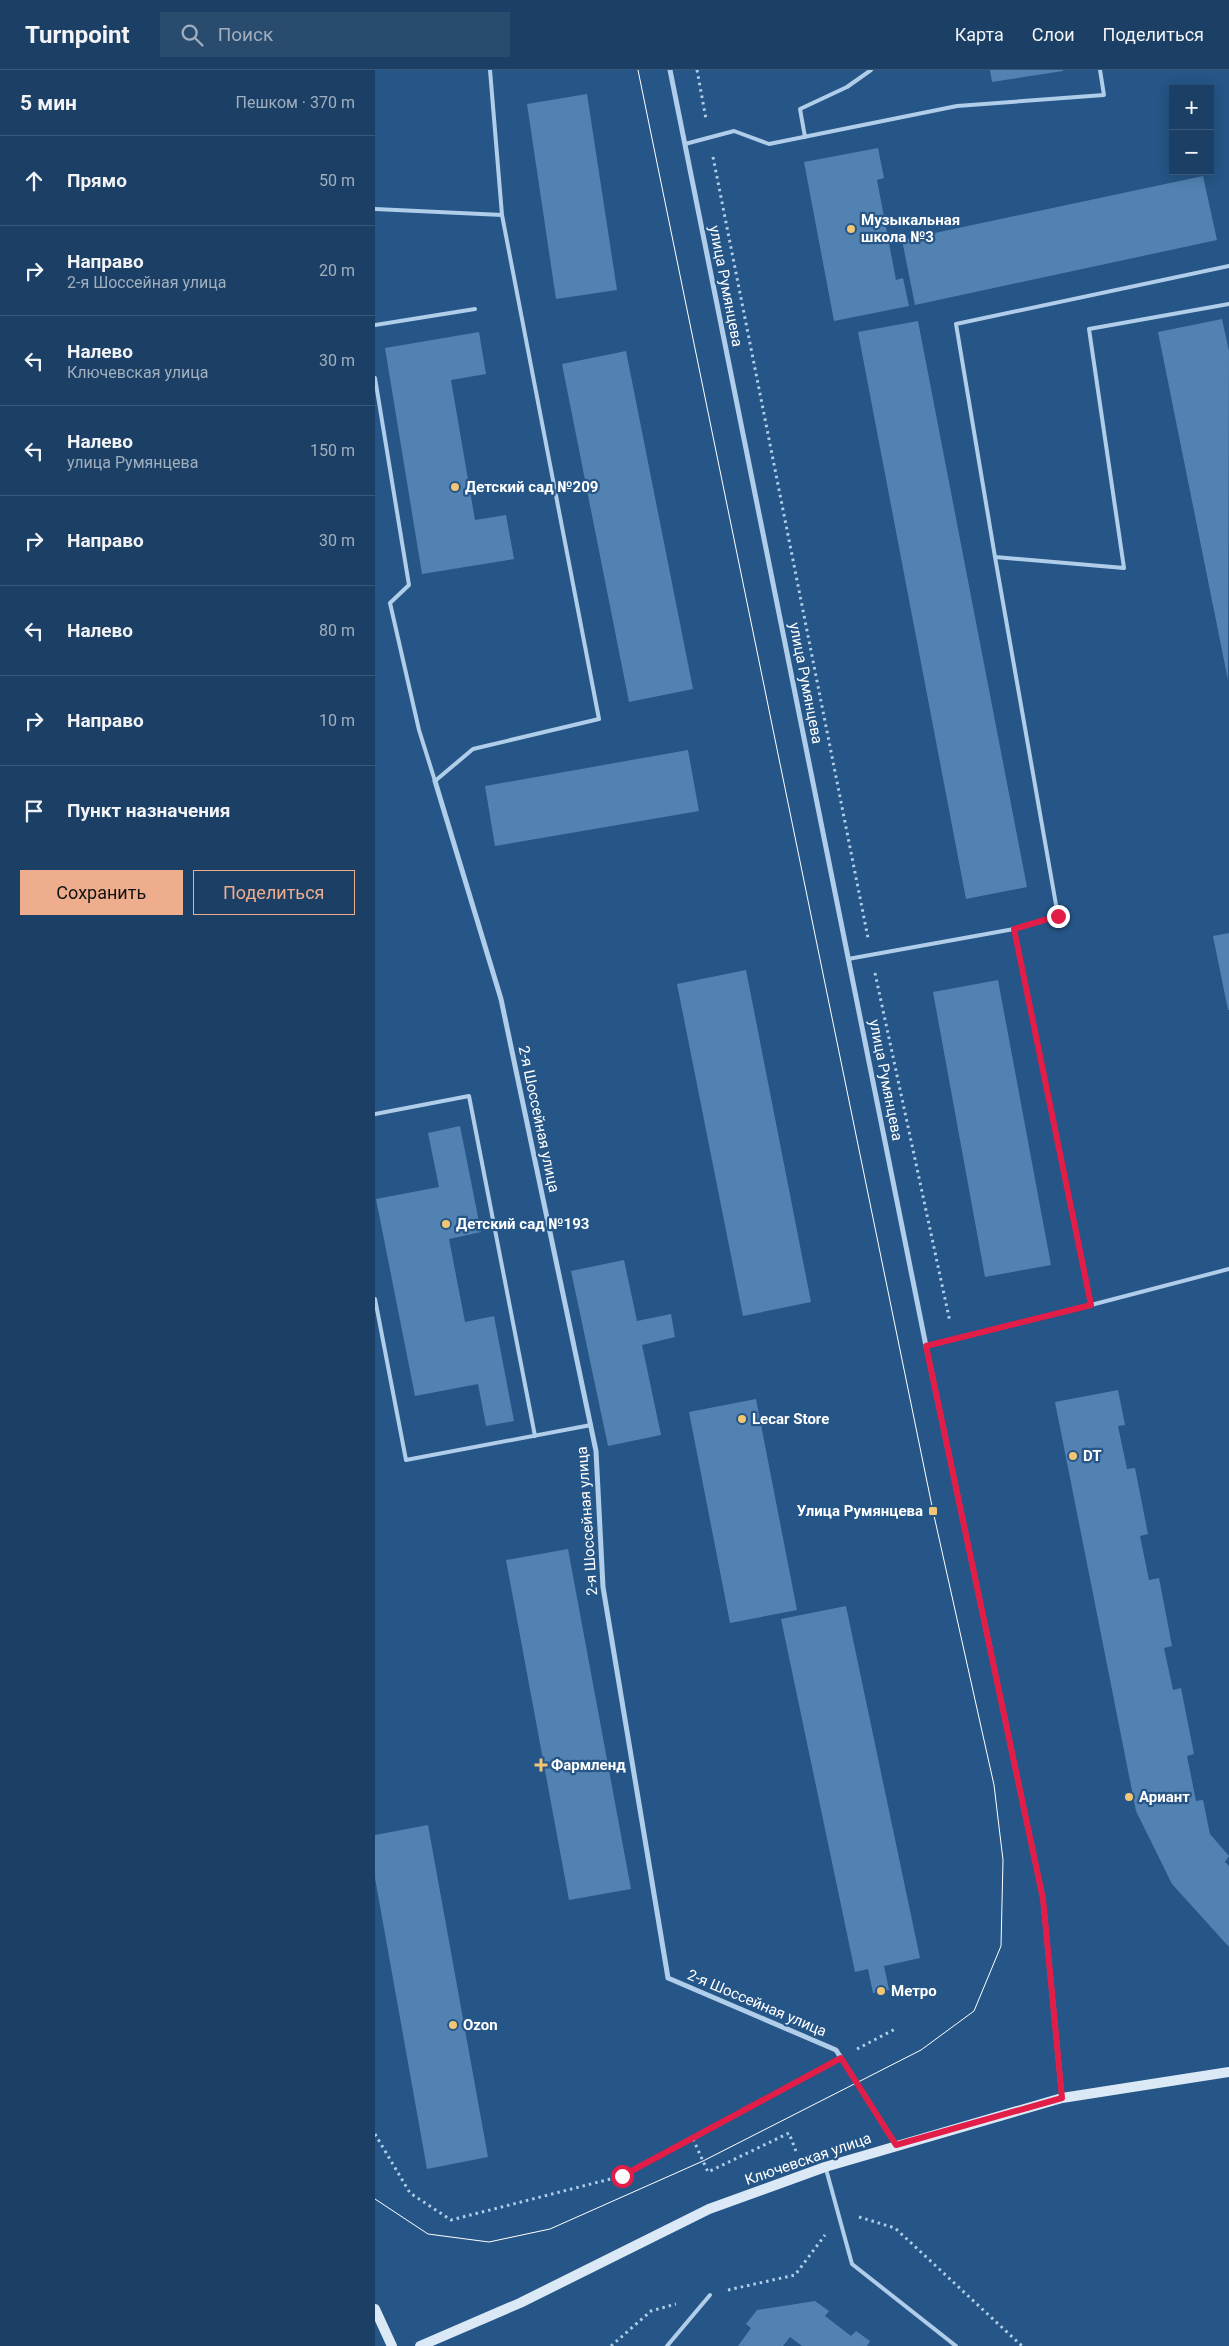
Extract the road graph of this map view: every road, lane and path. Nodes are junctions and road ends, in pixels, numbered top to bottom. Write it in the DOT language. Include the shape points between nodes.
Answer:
graph roads {
  1 [pos="491,70"];
  2 [pos="670,70"];
  3 [pos="697,70"];
  4 [pos="871,70"];
  5 [pos="1100,70"];
  6 [pos="805,137"];
  7 [pos="709,138"];
  8 [pos="684,144"];
  9 [pos="375,209"];
  10 [pos="502,215"];
  11 [pos="1229,266"];
  12 [pos="1229,304"];
  13 [pos="475,309"];
  14 [pos="375,325"];
  15 [pos="375,378"];
  16 [pos="995,557"];
  17 [pos="435,781"];
  18 [pos="1014,929"];
  19 [pos="871,955"];
  20 [pos="848,959"];
  21 [pos="375,1114"];
  22 [pos="1229,1269"];
  23 [pos="375,1299"];
  24 [pos="1091,1305"];
  25 [pos="953,1339"];
  26 [pos="926,1346"];
  27 [pos="591,1425"];
  28 [pos="535,1436"];
  29 [pos="897,2028"];
  30 [pos="841,2058"];
  31 [pos="1229,2072"];
  32 [pos="1062,2098"];
  33 [pos="375,2134"];
  34 [pos="896,2145"];
  35 [pos="825,2167"];
  36 [pos="841,2225"];
  37 [pos="710,2294"];
  38 [pos="375,2309"];
  39 [pos="392,2346"];
  40 [pos="420,2346"];
  41 [pos="667,2346"];
  42 [pos="956,2346"];
  43 [pos="1023,2346"];
  1 -- 10 [label="lane"];
  2 -- 8 [label="street, улица Румянцева"];
  3 -- 7 [label="path"];
  4 -- 6 [label="lane" via="847,87 800,109"];
  5 -- 6 [label="lane" via="1104,95 957,106"];
  6 -- 7 [label="lane" via="769,144 734,131"];
  7 -- 8 [label="lane"];
  7 -- 19 [label="path"];
  8 -- 20 [label="street, улица Румянцева"];
  9 -- 10 [label="lane"];
  10 -- 17 [label="lane" via="599,719 473,750"];
  11 -- 16 [label="lane" via="956,324"];
  12 -- 16 [label="lane" via="1089,329 1125,568"];
  13 -- 14 [label="lane"];
  15 -- 17 [label="lane" via="409,585 390,602 419,730"];
  16 -- 18 [label="lane" via="1058,916"];
  17 -- 27 [label="street, 2-я Шоссейная улица" via="501,1000"];
  18 -- 19 [label="lane"];
  18 -- 24 [label="lane"];
  19 -- 20 [label="lane"];
  19 -- 25 [label="path"];
  20 -- 26 [label="street, улица Румянцева"];
  21 -- 28 [label="lane" via="469,1096"];
  22 -- 24 [label="lane"];
  23 -- 28 [label="lane" via="406,1460"];
  24 -- 25 [label="lane"];
  25 -- 26 [label="lane"];
  26 -- 32 [label="street, улица Румянцева" via="1043,1899"];
  27 -- 28 [label="lane"];
  27 -- 30 [label="street, 2-я Шоссейная улица" via="596,1451 603,1587 669,1978 836,2050"];
  29 -- 30 [label="path"];
  30 -- 33 [label="path" via="622,2176 451,2220 410,2193"];
  30 -- 34 [label="street, 2-я Шоссейная улица"];
  31 -- 32 [label="street, Ключевская улица"];
  32 -- 34 [label="street, Ключевская улица"];
  34 -- 35 [label="street, Ключевская улица"];
  35 -- 36 [label="lane"];
  35 -- 40 [label="street, Ключевская улица" via="709,2209 520,2303"];
  36 -- 42 [label="lane" via="852,2264"];
  36 -- 43 [label="path" via="859,2217 895,2228"];
  37 -- 41 [label="lane"];
  38 -- 39 [label="street"];
}
